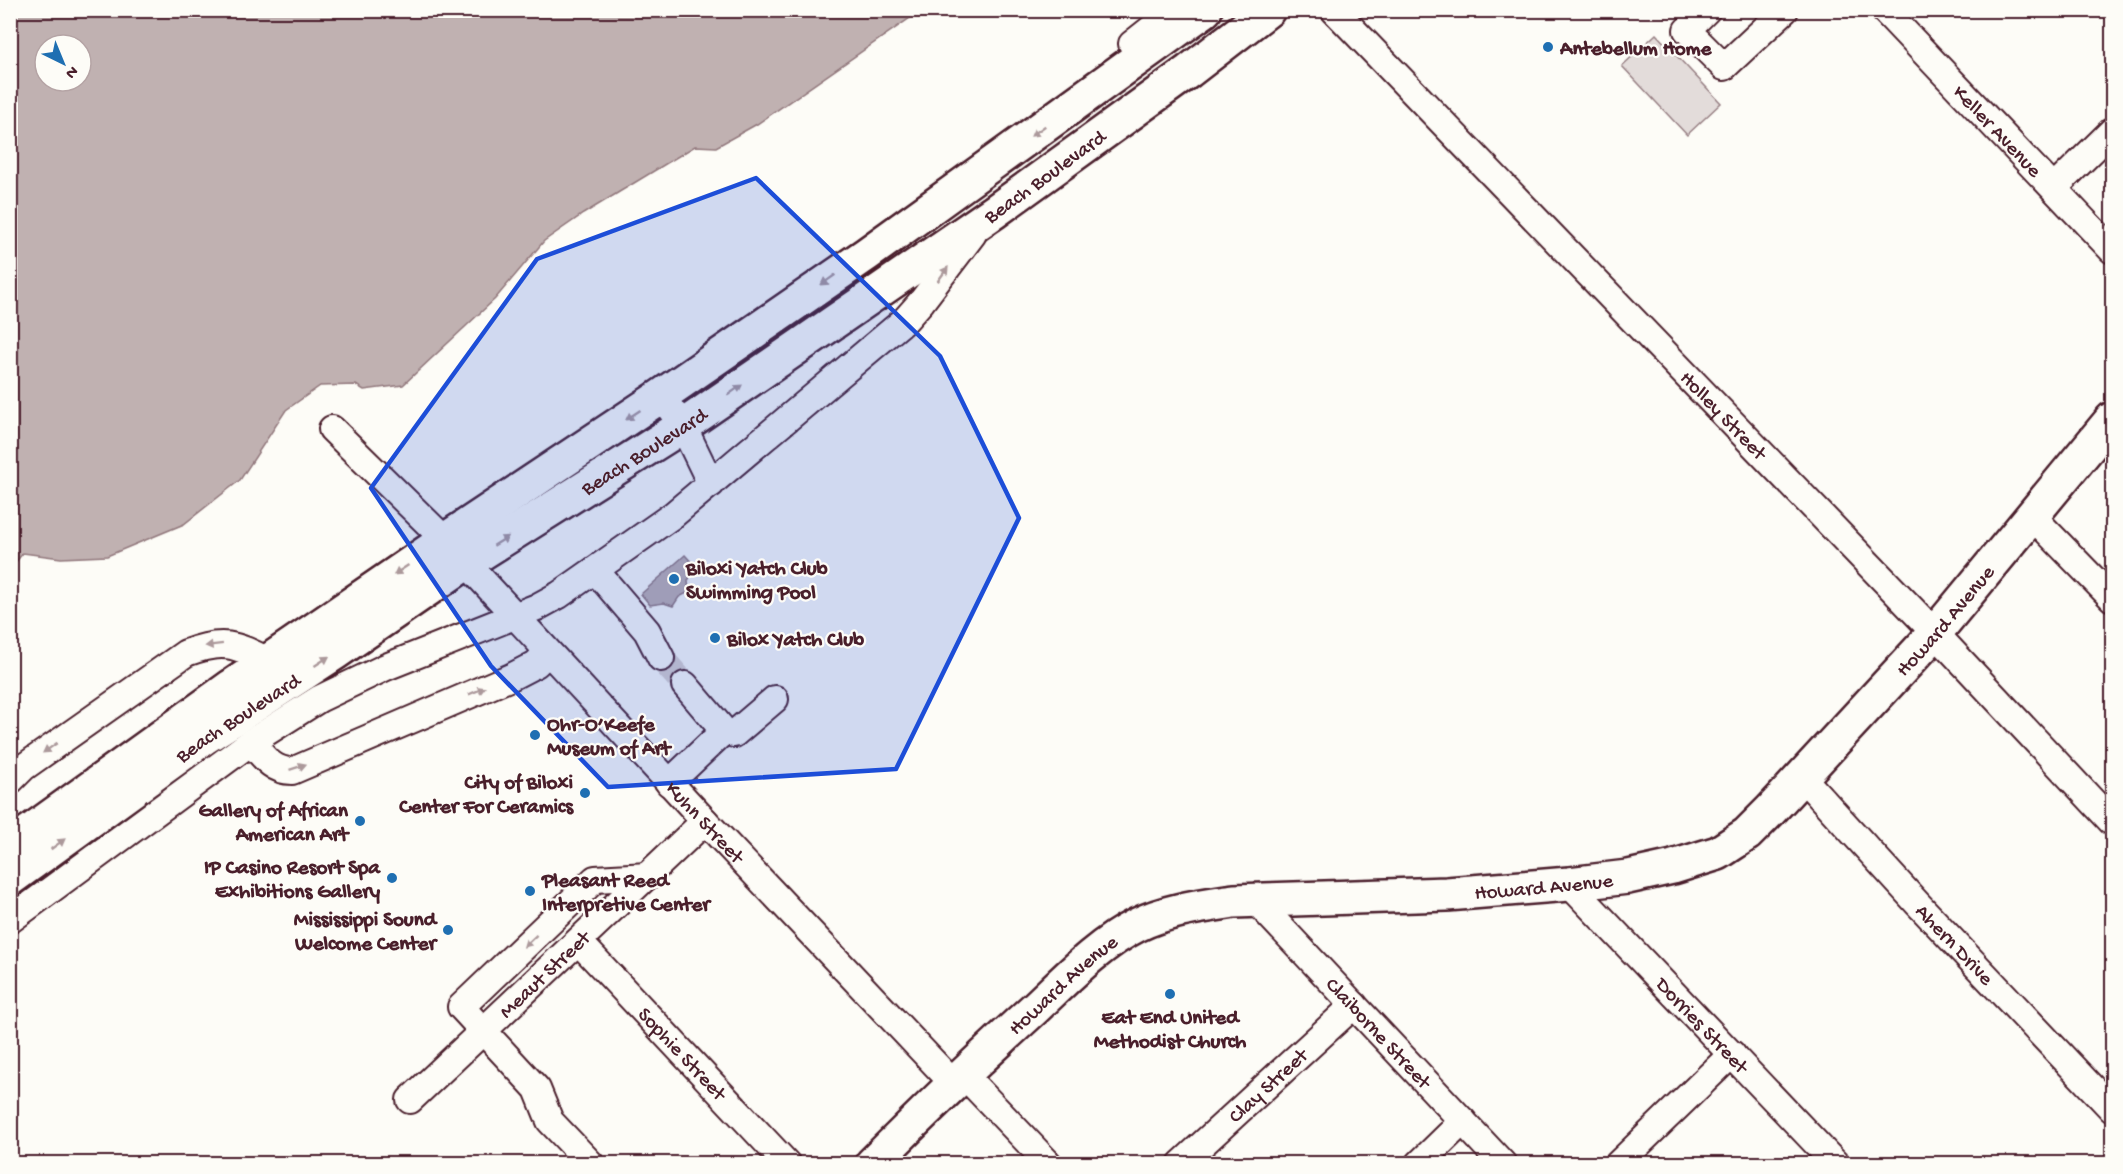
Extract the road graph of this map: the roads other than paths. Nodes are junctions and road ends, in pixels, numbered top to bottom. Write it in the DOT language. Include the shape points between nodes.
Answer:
graph roads {
  1 [pos="1175,10"];
  2 [pos="1205,10"];
  3 [pos="1268,10"];
  4 [pos="1334,10"];
  5 [pos="1707,10"];
  6 [pos="1785,10"];
  7 [pos="1887,11"];
  8 [pos="1080,101"];
  9 [pos="2112,131"];
  10 [pos="2054,188"];
  11 [pos="994,212"];
  12 [pos="2112,250"];
  13 [pos="867,254"];
  14 [pos="886,286"];
  15 [pos="906,318"];
  16 [pos="661,396"];
  17 [pos="2112,419"];
  18 [pos="683,426"];
  19 [pos="332,429"];
  20 [pos="711,484"];
  21 [pos="2032,516"];
  22 [pos="455,551"];
  23 [pos="595,570"];
  24 [pos="2112,598"];
  25 [pos="514,616"];
  26 [pos="1935,633"];
  27 [pos="548,652"];
  28 [pos="661,658"];
  29 [pos="268,661"];
  30 [pos="685,685"];
  31 [pos="775,699"];
  32 [pos="724,731"];
  33 [pos="251,742"];
  34 [pos="1801,776"];
  35 [pos="10,781"];
  36 [pos="669,783"];
  37 [pos="705,821"];
  38 [pos="2112,822"];
  39 [pos="10,846"];
  40 [pos="648,876"];
  41 [pos="10,879"];
  42 [pos="1569,884"];
  43 [pos="1256,901"];
  44 [pos="10,920"];
  45 [pos="579,942"];
  46 [pos="1354,1005"];
  47 [pos="483,1031"];
  48 [pos="1732,1054"];
  49 [pos="958,1078"];
  50 [pos="410,1100"];
  51 [pos="2112,1108"];
  52 [pos="1463,1121"];
  53 [pos="591,1164"];
  54 [pos="787,1164"];
  55 [pos="872,1164"];
  56 [pos="1049,1164"];
  57 [pos="1181,1164"];
  58 [pos="1419,1164"];
  59 [pos="1503,1164"];
  60 [pos="1618,1164"];
  61 [pos="1836,1164"];
  1 -- 8 [label="street" via="1128,47"];
  2 -- 8 [label="main road, Beach Boulevard"];
  3 -- 11 [label="main road, Beach Boulevard"];
  4 -- 26 [label="street, Holley Street"];
  5 -- 6 [label="street" via="1687,30 1724,67"];
  7 -- 10 [label="street, Keller Avenue"];
  8 -- 13 [label="main road, Beach Boulevard, one-way"];
  9 -- 10 [label="street"];
  10 -- 12 [label="street, Keller Avenue"];
  11 -- 14 [label="main road, Beach Boulevard"];
  15 -- 11 [label="street, one-way"];
  13 -- 14 [label="street"];
  13 -- 16 [label="main road, Beach Boulevard, one-way"];
  14 -- 15 [label="street"];
  18 -- 14 [label="main road, Beach Boulevard, one-way"];
  15 -- 20 [label="street"];
  16 -- 18 [label="street"];
  16 -- 22 [label="main road, Beach Boulevard, one-way"];
  17 -- 21 [label="main road, Howard Avenue"];
  18 -- 20 [label="street"];
  22 -- 18 [label="main road, Beach Boulevard, one-way"];
  19 -- 22 [label="street, Kuhn Street"];
  20 -- 23 [label="street"];
  21 -- 24 [label="street"];
  21 -- 26 [label="main road, Howard Avenue"];
  22 -- 25 [label="street, Kuhn Street"];
  22 -- 29 [label="main road, Beach Boulevard, one-way"];
  41 -- 22 [label="main road, Beach Boulevard, one-way" via="204,738 335,653"];
  23 -- 25 [label="street" via="558,595"];
  23 -- 28 [label="street" via="647,631"];
  25 -- 27 [label="street, Kuhn Street"];
  25 -- 33 [label="street" via="386,667 319,699"];
  26 -- 34 [label="main road, Howard Avenue"];
  26 -- 38 [label="street, Holley Street"];
  33 -- 27 [label="street, one-way" via="267,762 292,771 511,677 536,664"];
  27 -- 36 [label="street, Kuhn Street"];
  29 -- 35 [label="street, one-way" via="223,644 206,645 186,653 24,767"];
  29 -- 39 [label="main road, Beach Boulevard"];
  30 -- 32 [label="street"];
  31 -- 32 [label="street" via="734,734"];
  32 -- 36 [label="street"];
  33 -- 44 [label="street"];
  34 -- 42 [label="main road, Howard Avenue" via="1747,834 1718,853 1628,877"];
  34 -- 51 [label="street, Ahern Drive"];
  36 -- 37 [label="street, Kuhn Street"];
  37 -- 40 [label="street, Meaut Street"];
  37 -- 49 [label="street, Kuhn Street"];
  40 -- 45 [label="street, Meaut Street"];
  40 -- 47 [label="street, one-way" via="595,879 460,1006"];
  42 -- 43 [label="main road, Howard Avenue" via="1447,894"];
  42 -- 48 [label="street, Dorries Street"];
  43 -- 46 [label="street, Claiborne Street"];
  43 -- 49 [label="main road, Howard Avenue" via="1200,906 1137,925 1097,952"];
  45 -- 47 [label="street, Meaut Street"];
  45 -- 54 [label="street, Sophie Street"];
  46 -- 52 [label="street, Claiborne Street"];
  46 -- 57 [label="street, Clay Street"];
  47 -- 50 [label="street, Meaut Street"];
  47 -- 53 [label="street" via="537,1089 550,1121"];
  48 -- 60 [label="street"];
  48 -- 61 [label="street, Dorries Street"];
  49 -- 55 [label="main road, Howard Avenue"];
  49 -- 56 [label="street, Kuhn Street"];
  52 -- 58 [label="street"];
  52 -- 59 [label="street, Claiborne Street"];
}
